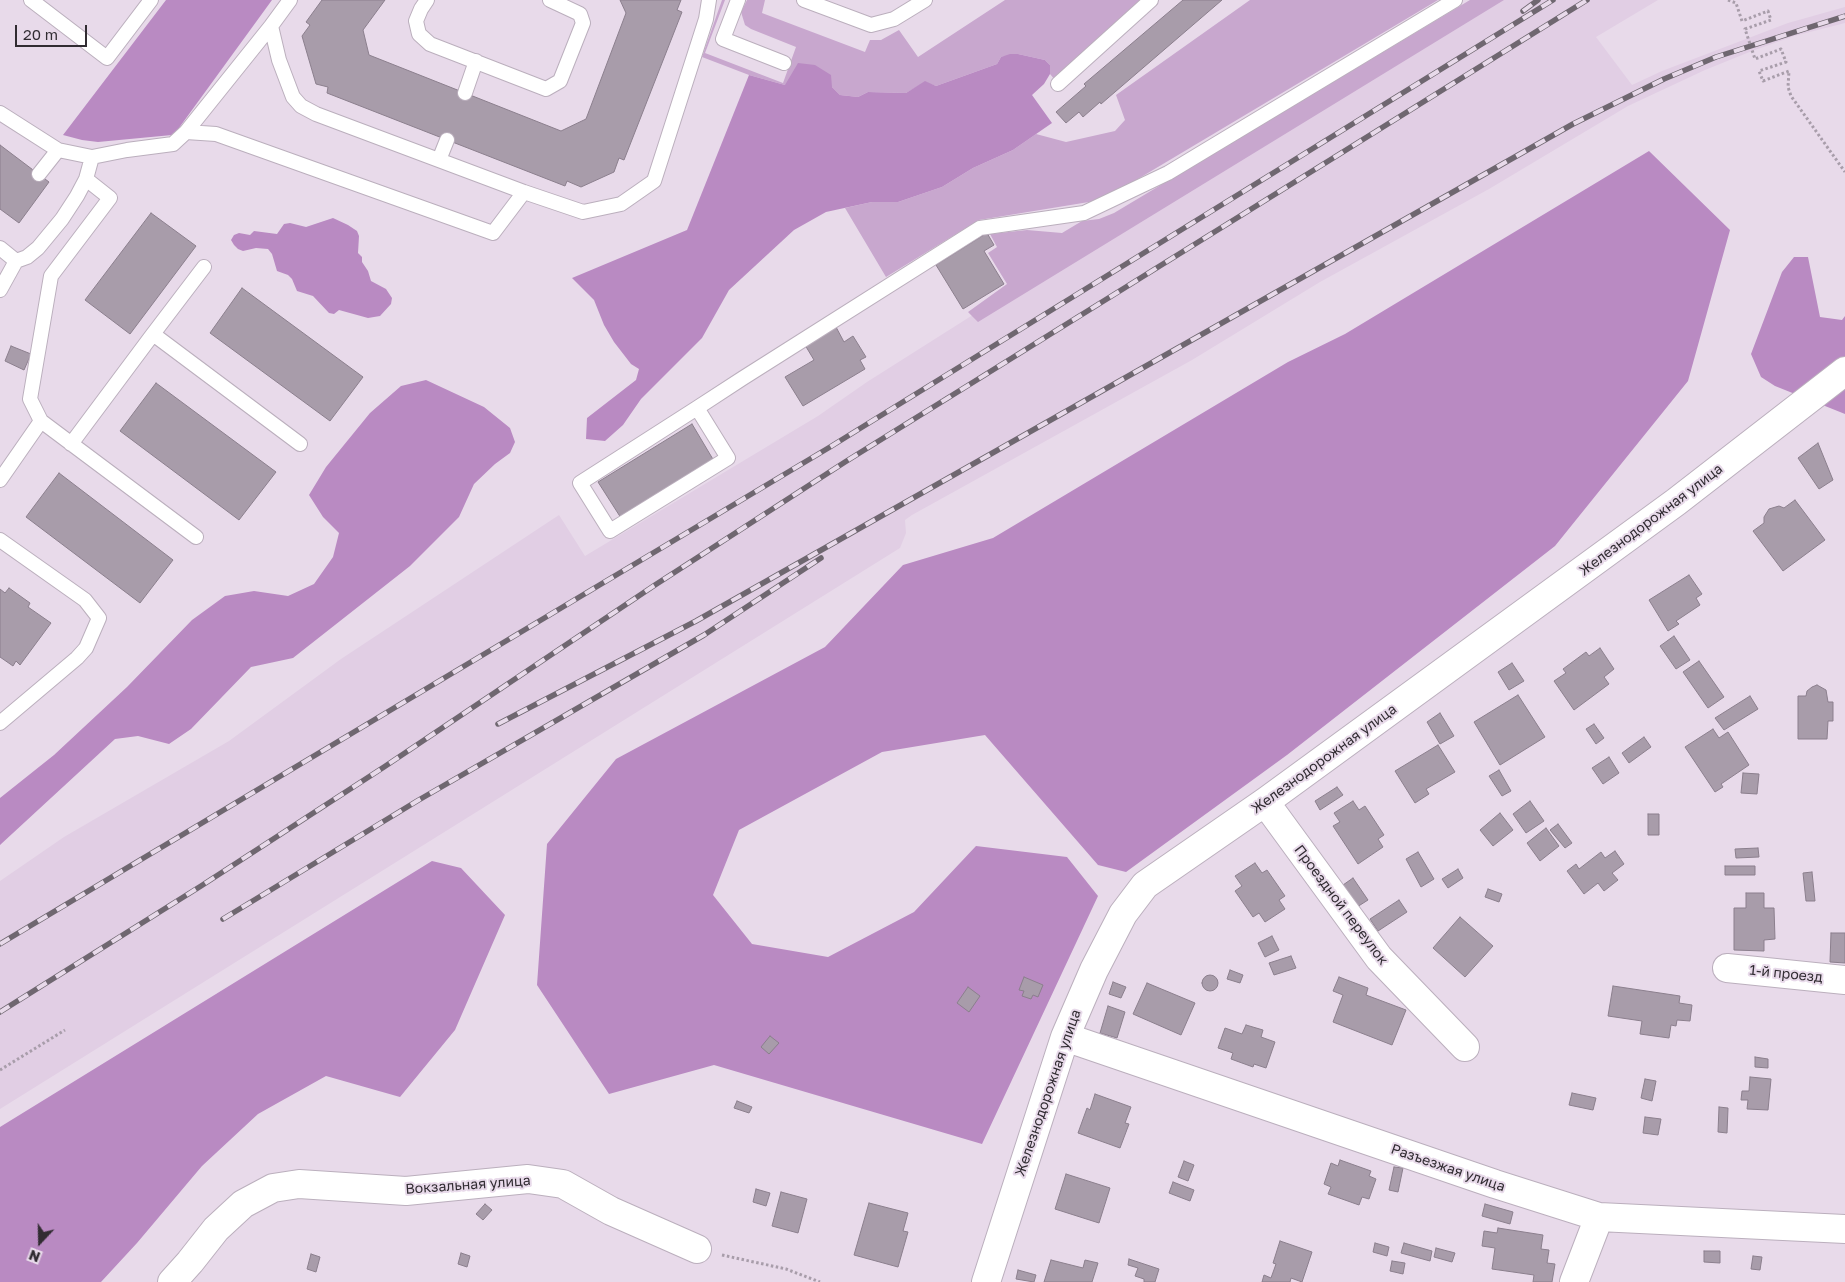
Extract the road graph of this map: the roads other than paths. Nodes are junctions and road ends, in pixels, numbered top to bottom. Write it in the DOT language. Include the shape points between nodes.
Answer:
graph roads {
  1 [pos="31,0"];
  2 [pos="151,0"];
  3 [pos="290,0"];
  4 [pos="427,0"];
  5 [pos="550,0"];
  6 [pos="709,0"];
  7 [pos="738,0"];
  8 [pos="804,0"];
  9 [pos="925,0"];
  10 [pos="1151,0"];
  11 [pos="1455,0"];
  12 [pos="271,26"];
  13 [pos="476,61"];
  14 [pos="784,63"];
  15 [pos="1058,84"];
  16 [pos="464,93"];
  17 [pos="0,113"];
  18 [pos="186,132"];
  19 [pos="446,140"];
  20 [pos="58,150"];
  21 [pos="92,157"];
  22 [pos="439,160"];
  23 [pos="39,174"];
  24 [pos="86,179"];
  25 [pos="524,192"];
  26 [pos="0,248"];
  27 [pos="16,261"];
  28 [pos="204,267"];
  29 [pos="0,290"];
  30 [pos="154,334"];
  31 [pos="1845,371"];
  32 [pos="697,408"];
  33 [pos="41,421"];
  34 [pos="71,444"];
  35 [pos="300,444"];
  36 [pos="0,480"];
  37 [pos="196,537"];
  38 [pos="0,540"];
  39 [pos="0,723"];
  40 [pos="1265,802"];
  41 [pos="1727,968"];
  42 [pos="1845,980"];
  43 [pos="1065,1037"];
  44 [pos="1465,1047"];
  45 [pos="1599,1217"];
  46 [pos="1845,1229"];
  47 [pos="697,1249"];
  48 [pos="172,1282"];
  49 [pos="986,1282"];
  50 [pos="1574,1282"];
  1 -- 2 [label="lane" via="107,58"];
  3 -- 12 [label="lane"];
  4 -- 13 [label="lane" via="416,21 419,34 430,44"];
  5 -- 13 [label="lane" via="580,14 583,23 560,82 546,89"];
  6 -- 25 [label="lane" via="706,19 654,181 621,204 583,212"];
  7 -- 14 [label="lane" via="723,39"];
  8 -- 9 [label="lane" via="871,25 894,19"];
  10 -- 15 [label="lane"];
  11 -- 32 [label="lane" via="1168,173 1084,213 980,228"];
  12 -- 18 [label="lane"];
  12 -- 22 [label="lane" via="292,96 301,106"];
  13 -- 16 [label="lane"];
  17 -- 20 [label="lane"];
  18 -- 21 [label="lane" via="173,144"];
  18 -- 25 [label="lane" via="216,134 493,233"];
  19 -- 22 [label="lane"];
  20 -- 21 [label="lane"];
  20 -- 23 [label="lane"];
  21 -- 24 [label="lane"];
  22 -- 25 [label="lane"];
  24 -- 27 [label="lane" via="62,219 38,248"];
  24 -- 33 [label="lane" via="110,198 50,276 30,399"];
  26 -- 27 [label="lane"];
  27 -- 29 [label="lane"];
  28 -- 30 [label="lane"];
  30 -- 34 [label="lane"];
  30 -- 35 [label="lane"];
  31 -- 40 [label="street, Железнодорожная улица" via="1676,502"];
  32 -- 32 [label="lane" via="580,483 610,531 728,458"];
  33 -- 34 [label="lane"];
  33 -- 36 [label="lane"];
  34 -- 37 [label="lane"];
  38 -- 39 [label="lane" via="85,600 99,618 86,648 77,658"];
  40 -- 43 [label="street, Железнодорожная улица" via="1145,885 1123,914"];
  40 -- 44 [label="street, Проездной переулок" via="1379,958"];
  41 -- 42 [label="street, 1-й проезд"];
  43 -- 45 [label="street, Разъезжая улица"];
  43 -- 49 [label="street, Железнодорожная улица"];
  45 -- 46 [label="street, Разъезжая улица"];
  45 -- 50 [label="street"];
  47 -- 48 [label="street, Вокзальная улица" via="611,1211 563,1184 528,1179 406,1191 299,1184 273,1188 243,1204 216,1229"];
}
